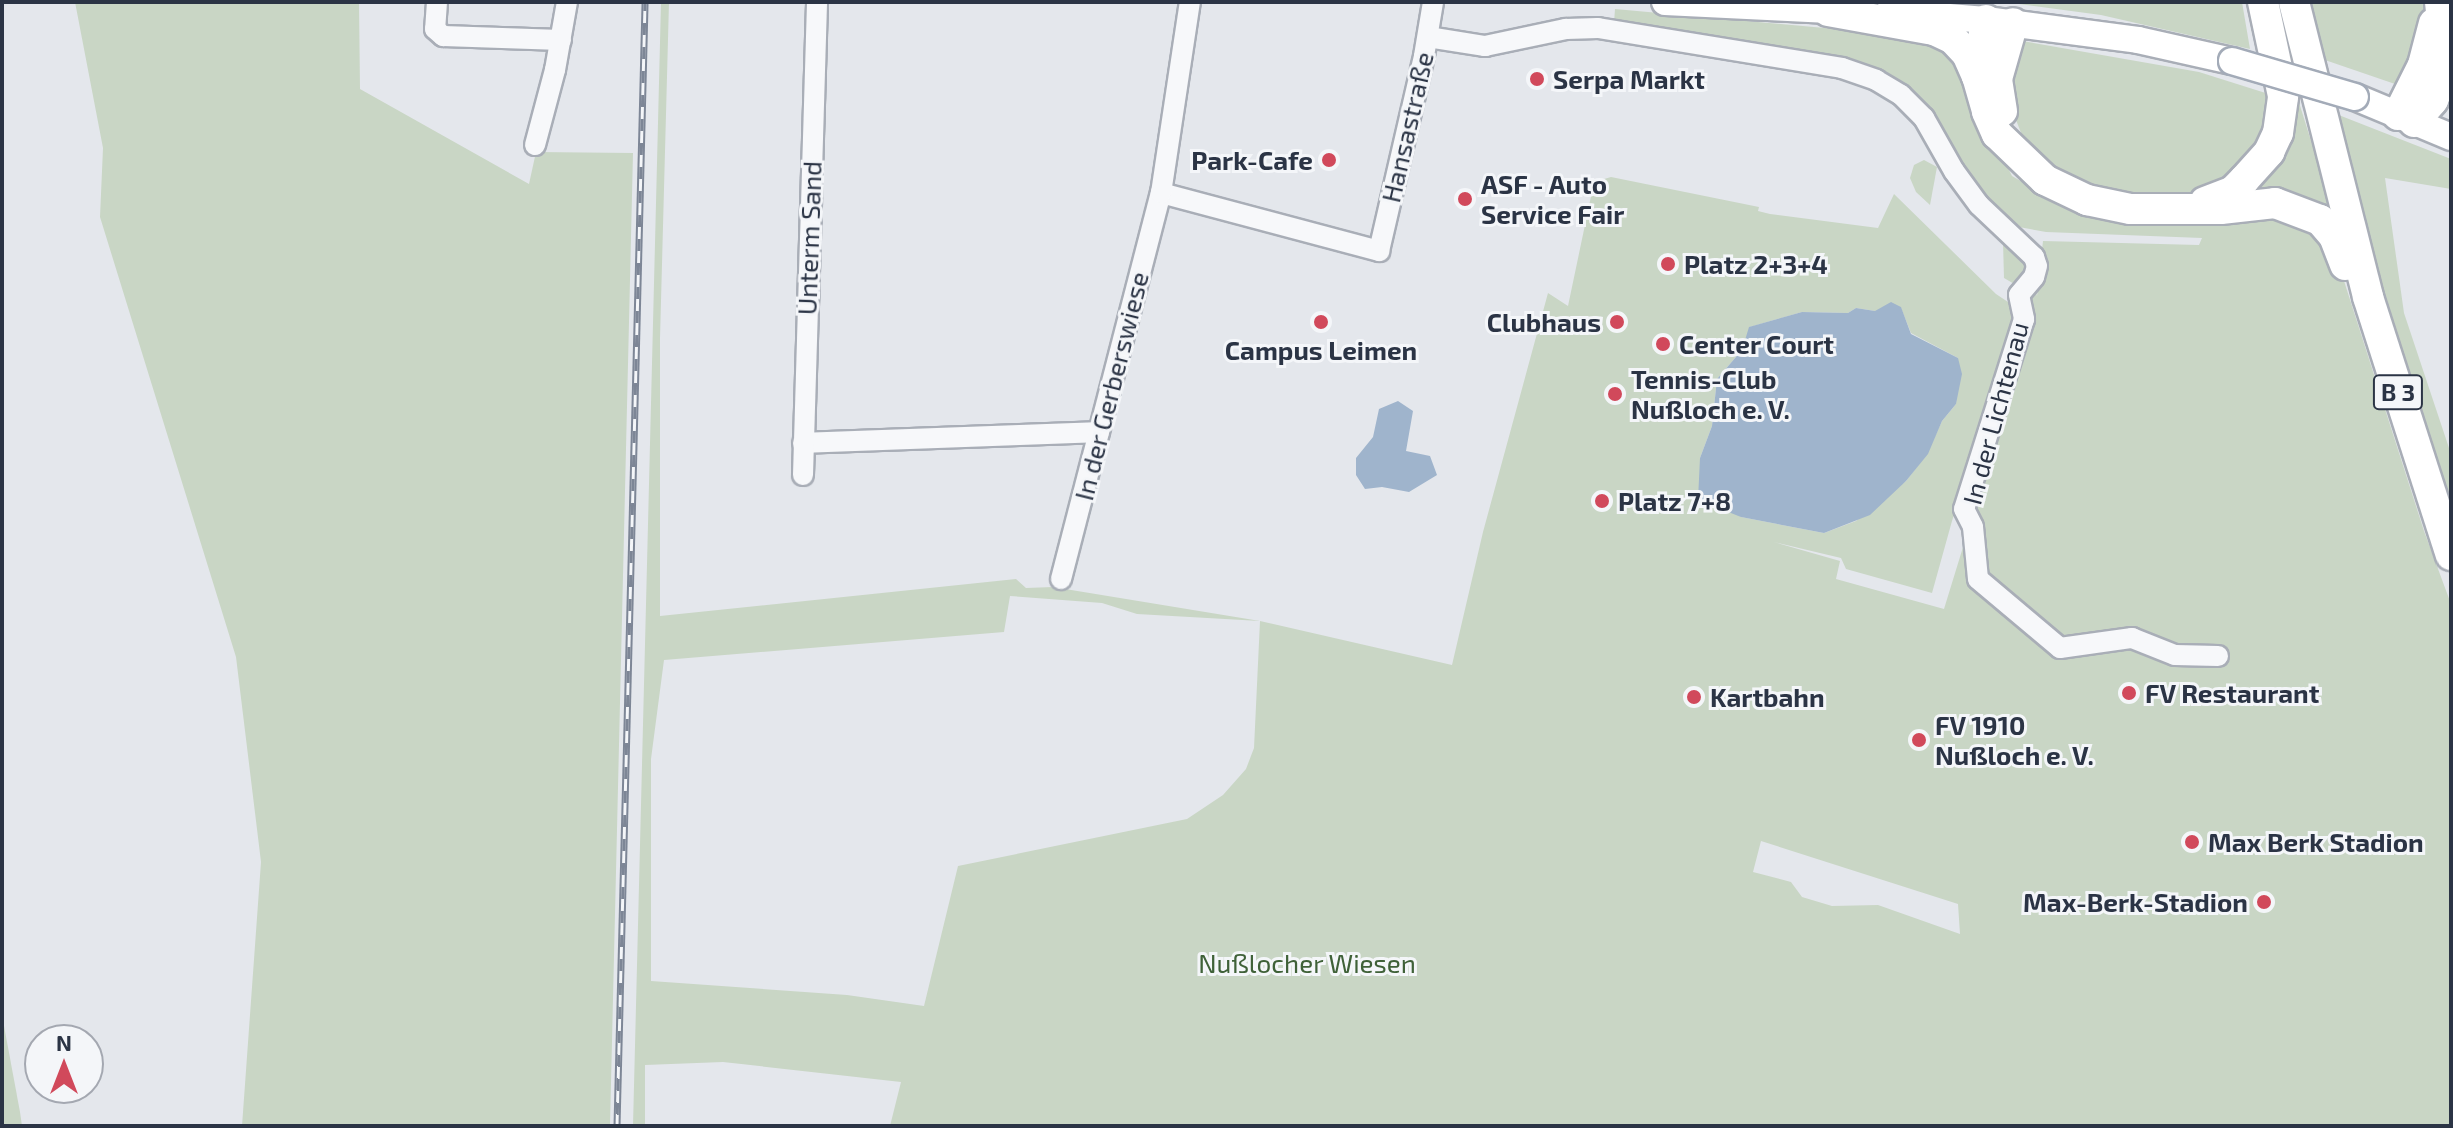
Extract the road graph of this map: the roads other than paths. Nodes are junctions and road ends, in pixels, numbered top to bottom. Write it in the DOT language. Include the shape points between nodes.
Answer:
graph roads {
  1 [pos="437,2"];
  2 [pos="567,2"];
  3 [pos="817,2"];
  4 [pos="1190,2"];
  5 [pos="1433,2"];
  6 [pos="1665,2"];
  7 [pos="2263,2"];
  8 [pos="2294,2"];
  9 [pos="2439,2"];
  10 [pos="1828,11"];
  11 [pos="2000,21"];
  12 [pos="1428,37"];
  13 [pos="561,40"];
  14 [pos="2448,75"];
  15 [pos="1977,76"];
  16 [pos="2406,118"];
  17 [pos="2451,137"];
  18 [pos="535,145"];
  19 [pos="2014,152"];
  20 [pos="1161,193"];
  21 [pos="2170,210"];
  22 [pos="2368,297"];
  23 [pos="1099,432"];
  24 [pos="803,443"];
  25 [pos="803,475"];
  26 [pos="2451,555"];
  27 [pos="1061,579"];
  28 [pos="2218,656"];
  1 -- 13 [label="street" via="435,29 443,36"];
  2 -- 13 [label="street"];
  3 -- 24 [label="street, Unterm Sand"];
  4 -- 20 [label="street, In der Gerberswiese"];
  5 -- 12 [label="street, Hansastraße"];
  6 -- 10 [label="main road"];
  7 -- 21 [label="highway" via="2283,96 2278,133 2257,167 2233,191"];
  8 -- 22 [label="highway, B 3"];
  9 -- 14 [label="highway"];
  9 -- 16 [label="highway"];
  10 -- 11 [label="main road"];
  10 -- 15 [label="highway" via="1934,30 1953,39"];
  11 -- 15 [label="highway"];
  11 -- 16 [label="main road, bridge" via="2138,40 2232,61 2355,97"];
  11 -- 19 [label="highway" via="1998,96"];
  12 -- 20 [label="street, Hansastraße" via="1379,251"];
  12 -- 28 [label="street, In der Lichtenau" via="1485,46 1566,29 1598,28 1842,68 1901,95 1924,118 1974,198 2037,266 2019,295 2024,319 1964,509 1973,527 1978,579 2060,648 2132,638 2175,655"];
  13 -- 18 [label="street"];
  14 -- 16 [label="highway" via="2433,100"];
  15 -- 19 [label="highway" via="1997,134"];
  16 -- 17 [label="main road"];
  19 -- 21 [label="highway" via="2045,180 2087,200"];
  20 -- 23 [label="street, In der Gerberswiese"];
  21 -- 22 [label="highway" via="2275,203 2303,212 2320,220 2334,236 2348,274"];
  22 -- 26 [label="highway, B 3"];
  23 -- 24 [label="street"];
  23 -- 27 [label="street, In der Gerberswiese"];
  24 -- 25 [label="street, Unterm Sand"];
}
